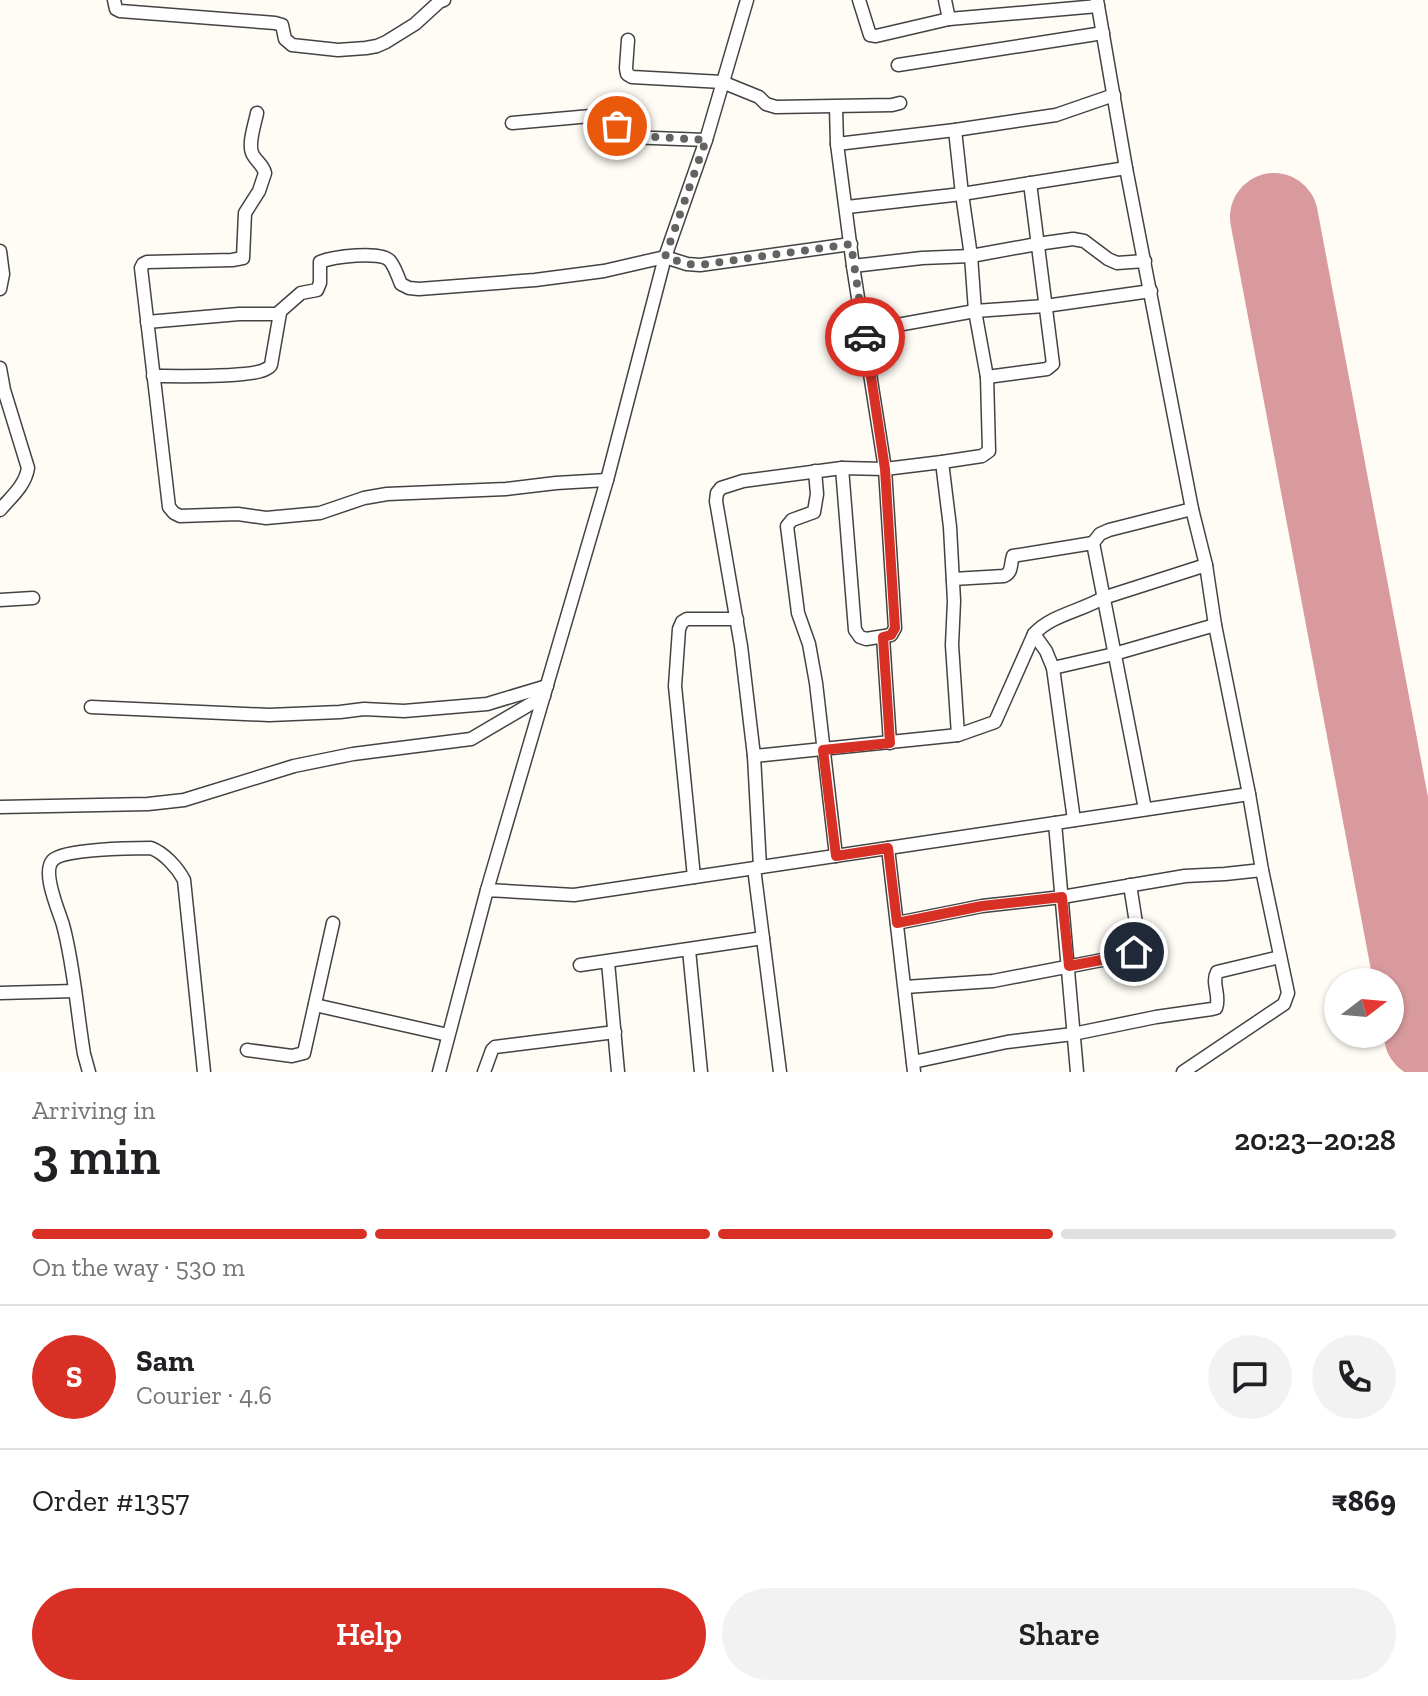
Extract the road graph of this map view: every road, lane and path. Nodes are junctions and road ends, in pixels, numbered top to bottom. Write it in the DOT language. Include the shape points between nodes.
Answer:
graph roads {
  1 [pos="114,0"];
  2 [pos="444,0"];
  3 [pos="747,0"];
  4 [pos="859,0"];
  5 [pos="945,0"];
  6 [pos="1098,3"];
  7 [pos="949,19"];
  8 [pos="1103,33"];
  9 [pos="628,40"];
  10 [pos="898,65"];
  11 [pos="722,82"];
  12 [pos="1114,95"];
  13 [pos="900,103"];
  14 [pos="836,107"];
  15 [pos="257,113"];
  16 [pos="512,123"];
  17 [pos="955,130"];
  18 [pos="706,140"];
  19 [pos="837,144"];
  20 [pos="1126,168"];
  21 [pos="1030,183"];
  22 [pos="962,194"];
  23 [pos="847,207"];
  24 [pos="851,244"];
  25 [pos="1037,244"];
  26 [pos="0,251"];
  27 [pos="971,256"];
  28 [pos="665,257"];
  29 [pos="1145,261"];
  30 [pos="853,266"];
  31 [pos="0,289"];
  32 [pos="1151,291"];
  33 [pos="1045,306"];
  34 [pos="975,311"];
  35 [pos="280,313"];
  36 [pos="147,322"];
  37 [pos="864,331"];
  38 [pos="0,368"];
  39 [pos="153,376"];
  40 [pos="987,377"];
  41 [pos="942,462"];
  42 [pos="842,468"];
  43 [pos="885,469"];
  44 [pos="815,471"];
  45 [pos="607,480"];
  46 [pos="1192,509"];
  47 [pos="0,510"];
  48 [pos="1093,543"];
  49 [pos="1206,565"];
  50 [pos="953,579"];
  51 [pos="33,598"];
  52 [pos="1103,598"];
  53 [pos="0,600"];
  54 [pos="737,619"];
  55 [pos="1215,625"];
  56 [pos="1034,634"];
  57 [pos="883,637"];
  58 [pos="1114,654"];
  59 [pos="1053,668"];
  60 [pos="546,691"];
  61 [pos="91,707"];
  62 [pos="958,735"];
  63 [pos="890,743"];
  64 [pos="823,750"];
  65 [pos="754,756"];
  66 [pos="1249,794"];
  67 [pos="0,807"];
  68 [pos="1145,809"];
  69 [pos="1074,820"];
  70 [pos="1055,823"];
  71 [pos="888,848"];
  72 [pos="836,856"];
  73 [pos="757,868"];
  74 [pos="1262,870"];
  75 [pos="694,877"];
  76 [pos="1130,885"];
  77 [pos="487,890"];
  78 [pos="1062,897"];
  79 [pos="333,923"];
  80 [pos="897,923"];
  81 [pos="763,938"];
  82 [pos="689,950"];
  83 [pos="1280,957"];
  84 [pos="608,962"];
  85 [pos="580,965"];
  86 [pos="1069,966"];
  87 [pos="905,987"];
  88 [pos="75,991"];
  89 [pos="0,993"];
  90 [pos="315,1005"];
  91 [pos="615,1032"];
  92 [pos="1073,1034"];
  93 [pos="448,1035"];
  94 [pos="247,1050"];
  95 [pos="914,1067"];
  96 [pos="89,1072"];
  97 [pos="204,1072"];
  98 [pos="439,1072"];
  99 [pos="484,1072"];
  100 [pos="618,1072"];
  101 [pos="701,1072"];
  102 [pos="780,1072"];
  103 [pos="1077,1072"];
  104 [pos="1183,1072"];
  1 -- 2 [label="street" via="120,11 275,23 282,25 292,45 338,50 386,42"];
  3 -- 11 [label="street"];
  4 -- 7 [label="street" via="872,36"];
  5 -- 7 [label="street"];
  6 -- 7 [label="street"];
  6 -- 8 [label="street"];
  8 -- 10 [label="street"];
  8 -- 12 [label="street"];
  9 -- 11 [label="street" via="629,76"];
  11 -- 14 [label="street" via="776,107"];
  11 -- 18 [label="street"];
  12 -- 17 [label="street" via="1056,115"];
  12 -- 20 [label="street"];
  13 -- 14 [label="street"];
  14 -- 19 [label="street"];
  15 -- 36 [label="street" via="251,148 265,173 245,213 244,256 143,264"];
  16 -- 18 [label="street" via="602,115 627,137"];
  17 -- 19 [label="street"];
  17 -- 22 [label="street"];
  18 -- 28 [label="street"];
  19 -- 23 [label="street"];
  20 -- 21 [label="street"];
  20 -- 29 [label="street"];
  21 -- 22 [label="street"];
  21 -- 25 [label="street"];
  22 -- 23 [label="street"];
  22 -- 27 [label="street"];
  23 -- 24 [label="street"];
  24 -- 28 [label="street" via="700,265"];
  24 -- 30 [label="street"];
  25 -- 27 [label="street"];
  25 -- 29 [label="street" via="1073,239 1117,263"];
  25 -- 33 [label="street"];
  26 -- 31 [label="street"];
  27 -- 30 [label="street"];
  27 -- 34 [label="street"];
  28 -- 35 [label="street" via="535,280 419,289 401,284 392,262 381,256 348,256 320,264 317,290 299,294"];
  28 -- 45 [label="street"];
  29 -- 32 [label="street"];
  30 -- 37 [label="street"];
  32 -- 33 [label="street"];
  32 -- 46 [label="street"];
  33 -- 34 [label="street"];
  33 -- 40 [label="street" via="1052,366"];
  34 -- 37 [label="street"];
  34 -- 40 [label="street"];
  35 -- 36 [label="street"];
  35 -- 39 [label="street" via="266,369"];
  36 -- 39 [label="street"];
  37 -- 43 [label="street"];
  38 -- 47 [label="street" via="28,468 22,486"];
  39 -- 45 [label="street" via="169,507 180,516 266,518 320,513 387,494"];
  40 -- 41 [label="street" via="989,451"];
  41 -- 43 [label="street"];
  41 -- 50 [label="street"];
  42 -- 43 [label="street"];
  42 -- 44 [label="street"];
  42 -- 57 [label="street" via="855,630 863,639"];
  43 -- 57 [label="street" via="895,628"];
  44 -- 54 [label="street" via="724,485 717,493"];
  44 -- 64 [label="street" via="814,512 787,526"];
  45 -- 60 [label="street"];
  46 -- 48 [label="street" via="1109,530"];
  46 -- 49 [label="street"];
  48 -- 50 [label="street" via="1013,556 1004,576"];
  48 -- 52 [label="street"];
  49 -- 52 [label="street"];
  49 -- 55 [label="street"];
  50 -- 62 [label="street"];
  51 -- 53 [label="street"];
  52 -- 56 [label="street" via="1042,624"];
  52 -- 58 [label="street"];
  54 -- 65 [label="street"];
  54 -- 75 [label="street" via="687,619 679,629 675,686"];
  55 -- 58 [label="street"];
  55 -- 66 [label="street"];
  56 -- 59 [label="street"];
  56 -- 62 [label="street" via="995,722"];
  57 -- 63 [label="street"];
  58 -- 59 [label="street"];
  58 -- 68 [label="street"];
  59 -- 69 [label="street"];
  60 -- 61 [label="street" via="487,704 404,711 269,715"];
  60 -- 67 [label="street" via="471,739 294,766 184,800"];
  60 -- 77 [label="street"];
  62 -- 63 [label="street"];
  63 -- 64 [label="street"];
  64 -- 65 [label="street"];
  64 -- 72 [label="street"];
  65 -- 73 [label="street"];
  66 -- 68 [label="street"];
  66 -- 74 [label="street"];
  68 -- 69 [label="street"];
  69 -- 70 [label="street"];
  70 -- 71 [label="street"];
  70 -- 78 [label="street"];
  71 -- 72 [label="street"];
  71 -- 80 [label="street"];
  72 -- 73 [label="street"];
  73 -- 75 [label="street"];
  73 -- 81 [label="street"];
  74 -- 76 [label="street"];
  74 -- 83 [label="street"];
  75 -- 77 [label="street" via="574,895"];
  76 -- 78 [label="street"];
  76 -- 86 [label="street" via="1139,942 1134,952"];
  77 -- 93 [label="street"];
  78 -- 80 [label="street"];
  78 -- 86 [label="street"];
  79 -- 90 [label="street"];
  80 -- 87 [label="street"];
  81 -- 82 [label="street"];
  81 -- 102 [label="street"];
  82 -- 84 [label="street"];
  82 -- 101 [label="street"];
  83 -- 92 [label="street" via="1217,972 1216,1008"];
  83 -- 104 [label="street" via="1288,993 1284,1004"];
  84 -- 85 [label="street"];
  84 -- 91 [label="street"];
  86 -- 87 [label="street" via="993,981"];
  86 -- 92 [label="street"];
  87 -- 95 [label="street"];
  88 -- 89 [label="street"];
  88 -- 96 [label="street"];
  88 -- 97 [label="street" via="50,863 79,852 158,850 184,880"];
  90 -- 93 [label="street"];
  90 -- 94 [label="street" via="303,1054"];
  91 -- 99 [label="street" via="495,1047"];
  91 -- 100 [label="street"];
  92 -- 95 [label="street" via="1007,1042"];
  92 -- 103 [label="street"];
  93 -- 98 [label="street"];
}
